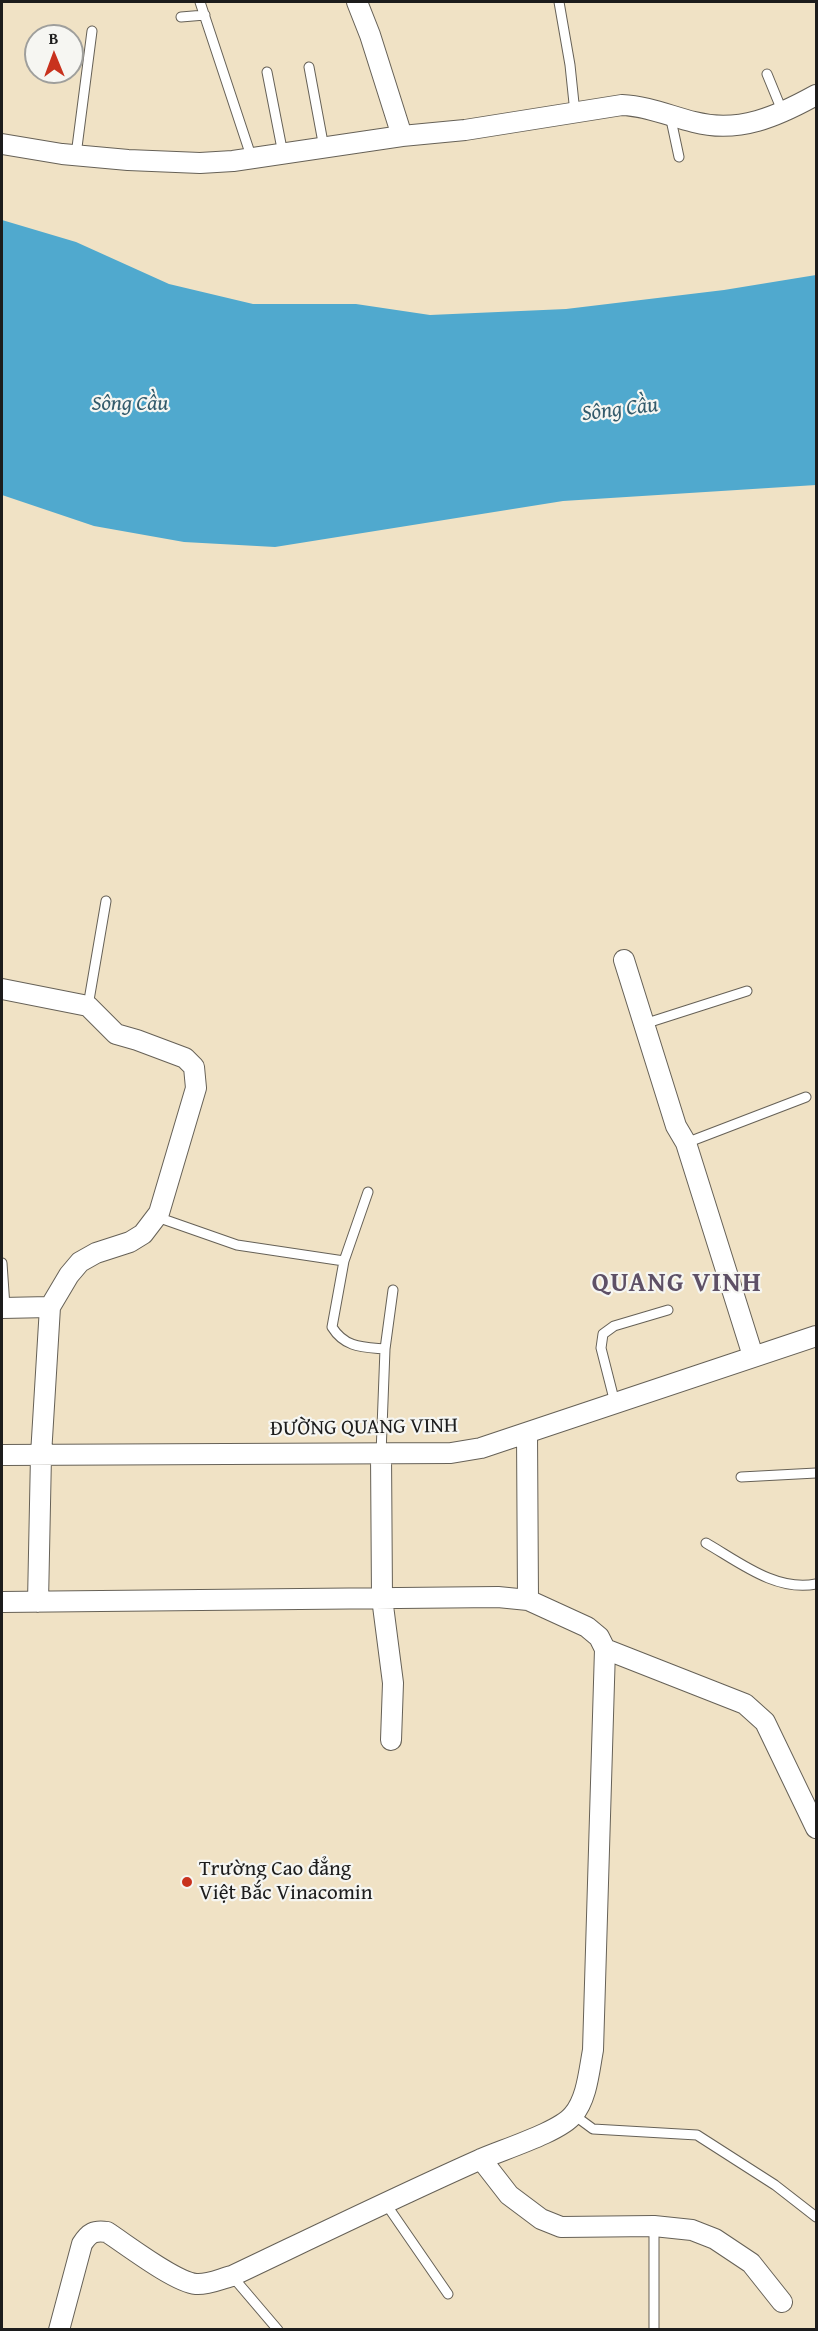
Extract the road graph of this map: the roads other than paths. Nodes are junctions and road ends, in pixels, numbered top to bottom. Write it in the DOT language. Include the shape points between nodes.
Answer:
graph roads {
  1 [pos="200,2"];
  2 [pos="357,2"];
  3 [pos="559,2"];
  4 [pos="205,15"];
  5 [pos="181,17"];
  6 [pos="92,31"];
  7 [pos="309,67"];
  8 [pos="267,72"];
  9 [pos="767,74"];
  10 [pos="816,95"];
  11 [pos="575,113"];
  12 [pos="783,113"];
  13 [pos="670,115"];
  14 [pos="402,136"];
  15 [pos="2,144"];
  16 [pos="324,148"];
  17 [pos="284,154"];
  18 [pos="76,155"];
  19 [pos="679,157"];
  20 [pos="252,159"];
  21 [pos="106,901"];
  22 [pos="624,960"];
  23 [pos="2,989"];
  24 [pos="747,991"];
  25 [pos="88,1006"];
  26 [pos="644,1024"];
  27 [pos="806,1097"];
  28 [pos="686,1143"];
  29 [pos="368,1192"];
  30 [pos="157,1217"];
  31 [pos="344,1261"];
  32 [pos="2,1263"];
  33 [pos="393,1290"];
  34 [pos="4,1307"];
  35 [pos="50,1307"];
  36 [pos="668,1310"];
  37 [pos="816,1336"];
  38 [pos="385,1349"];
  39 [pos="753,1356"];
  40 [pos="615,1403"];
  41 [pos="527,1433"];
  42 [pos="381,1454"];
  43 [pos="2,1455"];
  44 [pos="41,1455"];
  45 [pos="816,1473"];
  46 [pos="741,1477"];
  47 [pos="706,1543"];
  48 [pos="816,1584"];
  49 [pos="382,1598"];
  50 [pos="528,1600"];
  51 [pos="2,1602"];
  52 [pos="38,1602"];
  53 [pos="605,1649"];
  54 [pos="391,1740"];
  55 [pos="816,1828"];
  56 [pos="573,2115"];
  57 [pos="481,2159"];
  58 [pos="386,2204"];
  59 [pos="816,2217"];
  60 [pos="654,2226"];
  61 [pos="232,2276"];
  62 [pos="448,2294"];
  63 [pos="782,2302"];
  64 [pos="59,2330"];
  65 [pos="278,2330"];
  66 [pos="654,2330"];
  1 -- 4 [label="lane"];
  2 -- 14 [label="street"];
  3 -- 11 [label="lane"];
  4 -- 5 [label="lane"];
  4 -- 20 [label="lane"];
  6 -- 18 [label="lane"];
  7 -- 16 [label="lane"];
  8 -- 17 [label="lane"];
  9 -- 12 [label="lane"];
  10 -- 12 [label="street"];
  11 -- 13 [label="street" via="622,105"];
  11 -- 14 [label="street"];
  12 -- 13 [label="street" via="753,124 722,126"];
  13 -- 19 [label="lane"];
  14 -- 16 [label="street"];
  15 -- 18 [label="street"];
  16 -- 17 [label="street"];
  17 -- 20 [label="street"];
  18 -- 20 [label="street" via="200,164"];
  21 -- 25 [label="lane"];
  22 -- 26 [label="street"];
  23 -- 25 [label="street"];
  24 -- 26 [label="lane"];
  25 -- 30 [label="street" via="116,1034 185,1058 194,1067 196,1088"];
  26 -- 28 [label="street" via="676,1126"];
  27 -- 28 [label="lane"];
  28 -- 39 [label="street"];
  29 -- 31 [label="lane"];
  30 -- 31 [label="lane" via="237,1245"];
  30 -- 35 [label="street" via="130,1242 80,1262"];
  31 -- 38 [label="lane" via="332,1328 339,1339 360,1347"];
  32 -- 34 [label="lane"];
  33 -- 38 [label="lane"];
  34 -- 35 [label="street"];
  35 -- 44 [label="street"];
  36 -- 40 [label="lane" via="614,1326 603,1334 601,1348"];
  37 -- 39 [label="street, ĐƯỜNG QUANG VINH"];
  38 -- 42 [label="lane"];
  39 -- 40 [label="street, ĐƯỜNG QUANG VINH"];
  40 -- 41 [label="street, ĐƯỜNG QUANG VINH"];
  41 -- 42 [label="street, ĐƯỜNG QUANG VINH" via="451,1454"];
  41 -- 50 [label="street"];
  42 -- 44 [label="street, ĐƯỜNG QUANG VINH"];
  42 -- 49 [label="street"];
  43 -- 44 [label="street, ĐƯỜNG QUANG VINH"];
  44 -- 52 [label="street"];
  45 -- 46 [label="lane"];
  47 -- 48 [label="lane" via="771,1580"];
  49 -- 50 [label="street"];
  49 -- 52 [label="street"];
  49 -- 54 [label="street" via="393,1683"];
  50 -- 53 [label="street" via="587,1627"];
  51 -- 52 [label="street"];
  53 -- 55 [label="street" via="745,1704 765,1722"];
  53 -- 56 [label="street" via="593,2050 584,2091"];
  56 -- 57 [label="street" via="550,2130"];
  56 -- 59 [label="lane" via="593,2129 697,2135 775,2185"];
  57 -- 58 [label="street"];
  57 -- 60 [label="street" via="509,2195 541,2219 561,2227"];
  58 -- 61 [label="street"];
  58 -- 62 [label="lane"];
  60 -- 63 [label="street" via="692,2230 715,2240 751,2263"];
  60 -- 66 [label="lane"];
  61 -- 64 [label="street" via="194,2284 107,2232 96,2231 88,2234 82,2244"];
  61 -- 65 [label="lane"];
}
